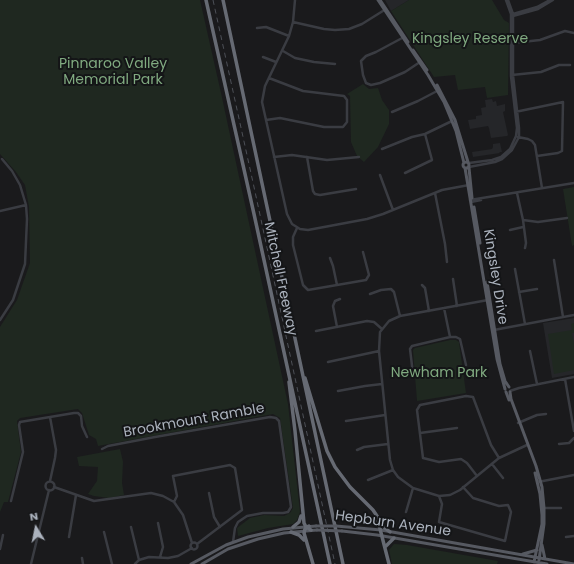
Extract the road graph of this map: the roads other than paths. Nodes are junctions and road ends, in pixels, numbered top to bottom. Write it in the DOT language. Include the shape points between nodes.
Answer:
graph roads {
  1 [pos="206,0"];
  2 [pos="223,0"];
  3 [pos="295,0"];
  4 [pos="379,0"];
  5 [pos="507,0"];
  6 [pos="550,0"];
  7 [pos="553,0"];
  8 [pos="386,10"];
  9 [pos="512,15"];
  10 [pos="293,22"];
  11 [pos="257,28"];
  12 [pos="574,33"];
  13 [pos="289,36"];
  14 [pos="404,37"];
  15 [pos="512,43"];
  16 [pos="282,51"];
  17 [pos="263,57"];
  18 [pos="276,62"];
  19 [pos="421,62"];
  20 [pos="335,64"];
  21 [pos="570,65"];
  22 [pos="512,75"];
  23 [pos="269,78"];
  24 [pos="438,90"];
  25 [pos="392,112"];
  26 [pos="516,112"];
  27 [pos="266,120"];
  28 [pos="454,121"];
  29 [pos="425,134"];
  30 [pos="517,137"];
  31 [pos="382,149"];
  32 [pos="537,156"];
  33 [pos="274,157"];
  34 [pos="307,157"];
  35 [pos="359,157"];
  36 [pos="2,159"];
  37 [pos="467,165"];
  38 [pos="405,173"];
  39 [pos="380,175"];
  40 [pos="574,183"];
  41 [pos="469,185"];
  42 [pos="542,188"];
  43 [pos="356,189"];
  44 [pos="435,193"];
  45 [pos="517,193"];
  46 [pos="472,201"];
  47 [pos="26,205"];
  48 [pos="393,210"];
  49 [pos="0,211"];
  50 [pos="567,218"];
  51 [pos="522,220"];
  52 [pos="297,228"];
  53 [pos="523,228"];
  54 [pos="510,230"];
  55 [pos="525,248"];
  56 [pos="364,252"];
  57 [pos="330,258"];
  58 [pos="554,260"];
  59 [pos="447,262"];
  60 [pos="515,269"];
  61 [pos="453,279"];
  62 [pos="337,285"];
  63 [pos="422,285"];
  64 [pos="537,289"];
  65 [pos="519,292"];
  66 [pos="370,294"];
  67 [pos="340,299"];
  68 [pos="489,300"];
  69 [pos="457,306"];
  70 [pos="444,308"];
  71 [pos="429,310"];
  72 [pos="574,315"];
  73 [pos="400,316"];
  74 [pos="563,317"];
  75 [pos="0,320"];
  76 [pos="525,324"];
  77 [pos="337,327"];
  78 [pos="382,329"];
  79 [pos="316,330"];
  80 [pos="494,330"];
  81 [pos="450,337"];
  82 [pos="379,351"];
  83 [pos="530,351"];
  84 [pos="298,354"];
  85 [pos="328,362"];
  86 [pos="466,365"];
  87 [pos="288,368"];
  88 [pos="413,374"];
  89 [pos="574,377"];
  90 [pos="565,379"];
  91 [pos="382,384"];
  92 [pos="536,384"];
  93 [pos="508,390"];
  94 [pos="338,391"];
  95 [pos="546,414"];
  96 [pos="385,415"];
  97 [pos="50,417"];
  98 [pos="346,421"];
  99 [pos="518,423"];
  100 [pos="457,428"];
  101 [pos="574,431"];
  102 [pos="420,433"];
  103 [pos="87,437"];
  104 [pos="574,438"];
  105 [pos="388,444"];
  106 [pos="559,444"];
  107 [pos="526,445"];
  108 [pos="102,449"];
  109 [pos="357,450"];
  110 [pos="499,458"];
  111 [pos="492,464"];
  112 [pos="393,470"];
  113 [pos="574,475"];
  114 [pos="477,476"];
  115 [pos="503,478"];
  116 [pos="368,480"];
  117 [pos="50,482"];
  118 [pos="539,482"];
  119 [pos="54,487"];
  120 [pos="463,487"];
  121 [pos="413,488"];
  122 [pos="49,490"];
  123 [pos="210,493"];
  124 [pos="76,495"];
  125 [pos="440,496"];
  126 [pos="11,501"];
  127 [pos="174,502"];
  128 [pos="302,508"];
  129 [pos="543,508"];
  130 [pos="561,508"];
  131 [pos="406,512"];
  132 [pos="377,516"];
  133 [pos="158,523"];
  134 [pos="131,527"];
  135 [pos="220,527"];
  136 [pos="293,527"];
  137 [pos="306,528"];
  138 [pos="311,530"];
  139 [pos="381,530"];
  140 [pos="104,532"];
  141 [pos="235,532"];
  142 [pos="291,532"];
  143 [pos="390,532"];
  144 [pos="3,535"];
  145 [pos="382,536"];
  146 [pos="574,536"];
  147 [pos="69,537"];
  148 [pos="566,537"];
  149 [pos="394,538"];
  150 [pos="240,539"];
  151 [pos="233,542"];
  152 [pos="306,542"];
  153 [pos="192,543"];
  154 [pos="451,543"];
  155 [pos="541,543"];
  156 [pos="197,544"];
  157 [pos="192,548"];
  158 [pos="385,548"];
  159 [pos="0,549"];
  160 [pos="466,550"];
  161 [pos="537,550"];
  162 [pos="517,554"];
  163 [pos="160,557"];
  164 [pos="82,558"];
  165 [pos="537,558"];
  166 [pos="545,559"];
  167 [pos="140,560"];
  168 [pos="536,562"];
  169 [pos="32,564"];
  170 [pos="83,564"];
  171 [pos="112,564"];
  172 [pos="134,564"];
  173 [pos="192,564"];
  174 [pos="202,564"];
  175 [pos="312,564"];
  176 [pos="330,564"];
  177 [pos="343,564"];
  178 [pos="389,564"];
  179 [pos="547,564"];
  180 [pos="574,564"];
  1 -- 87 [label="highway, Mitchell Freeway"];
  2 -- 84 [label="highway, Mitchell Freeway"];
  3 -- 10 [label="street"];
  4 -- 8 [label="main road, Kingsley Drive"];
  5 -- 9 [label="street"];
  6 -- 9 [label="street"];
  7 -- 9 [label="street" via="538,9"];
  8 -- 10 [label="street" via="349,29 324,29"];
  8 -- 14 [label="main road, Kingsley Drive"];
  9 -- 15 [label="street"];
  10 -- 13 [label="street"];
  11 -- 13 [label="street" via="266,27"];
  12 -- 15 [label="street" via="565,31 540,40"];
  13 -- 16 [label="street"];
  14 -- 19 [label="main road, Kingsley Drive"];
  14 -- 19 [label="street" via="361,61 366,82 371,85 380,84"];
  15 -- 22 [label="street"];
  16 -- 18 [label="street"];
  16 -- 20 [label="street" via="295,58"];
  17 -- 18 [label="street"];
  18 -- 23 [label="street"];
  19 -- 24 [label="main road, Kingsley Drive"];
  21 -- 22 [label="street"];
  22 -- 26 [label="street"];
  23 -- 27 [label="street" via="262,98"];
  23 -- 27 [label="street" via="303,91 345,96 347,122 343,127 332,127 280,118"];
  24 -- 25 [label="street"];
  24 -- 28 [label="main road, Kingsley Drive"];
  26 -- 30 [label="street" via="519,128"];
  26 -- 32 [label="street" via="563,102 562,151"];
  27 -- 33 [label="street"];
  28 -- 29 [label="street"];
  28 -- 37 [label="main road, Kingsley Drive"];
  29 -- 31 [label="street"];
  29 -- 38 [label="street" via="432,160"];
  30 -- 32 [label="street" via="532,141"];
  30 -- 37 [label="street" via="510,149 501,157"];
  32 -- 42 [label="street"];
  33 -- 34 [label="street"];
  33 -- 52 [label="street" via="287,216"];
  34 -- 35 [label="street" via="327,160"];
  34 -- 43 [label="street" via="315,194"];
  36 -- 47 [label="street" via="20,186"];
  37 -- 41 [label="main road, Kingsley Drive"];
  39 -- 48 [label="street"];
  40 -- 42 [label="street"];
  41 -- 44 [label="street" via="447,188"];
  41 -- 46 [label="main road, Kingsley Drive"];
  42 -- 45 [label="street"];
  44 -- 48 [label="street"];
  44 -- 59 [label="street"];
  45 -- 46 [label="street"];
  45 -- 51 [label="street"];
  46 -- 68 [label="main road, Kingsley Drive"];
  47 -- 49 [label="street"];
  47 -- 75 [label="street" via="25,264 13,300"];
  48 -- 52 [label="street" via="348,223 309,230"];
  50 -- 51 [label="street" via="538,222"];
  51 -- 53 [label="street"];
  52 -- 62 [label="street" via="293,242 304,286 312,290"];
  53 -- 54 [label="street"];
  53 -- 55 [label="street"];
  56 -- 62 [label="street" via="369,275 367,279"];
  57 -- 62 [label="street"];
  58 -- 74 [label="street"];
  60 -- 65 [label="street"];
  61 -- 69 [label="street"];
  63 -- 71 [label="street" via="425,288"];
  64 -- 65 [label="street"];
  65 -- 76 [label="street"];
  66 -- 73 [label="street" via="391,289"];
  67 -- 77 [label="street" via="335,301 333,306"];
  68 -- 69 [label="street"];
  68 -- 80 [label="main road, Kingsley Drive"];
  69 -- 70 [label="street"];
  70 -- 71 [label="street"];
  70 -- 81 [label="street"];
  71 -- 73 [label="street"];
  72 -- 74 [label="street"];
  73 -- 78 [label="street" via="389,321"];
  74 -- 76 [label="street"];
  76 -- 80 [label="street"];
  77 -- 78 [label="street" via="367,321 374,322"];
  77 -- 79 [label="street"];
  78 -- 82 [label="street" via="378,342"];
  80 -- 93 [label="main road, Kingsley Drive"];
  81 -- 86 [label="street" via="460,339"];
  81 -- 88 [label="street" via="412,346 410,349"];
  82 -- 85 [label="street"];
  82 -- 91 [label="street"];
  83 -- 92 [label="street"];
  84 -- 132 [label="highway" via="327,450 335,467"];
  84 -- 177 [label="highway, Mitchell Freeway"];
  87 -- 128 [label="highway"];
  87 -- 176 [label="highway, Mitchell Freeway"];
  89 -- 90 [label="street"];
  90 -- 92 [label="street"];
  90 -- 101 [label="street"];
  91 -- 94 [label="street"];
  91 -- 96 [label="street"];
  92 -- 93 [label="street"];
  93 -- 99 [label="main road, Kingsley Drive"];
  95 -- 99 [label="street"];
  96 -- 98 [label="street"];
  96 -- 105 [label="street"];
  97 -- 103 [label="street" via="78,413"];
  97 -- 117 [label="street" via="56,450"];
  97 -- 126 [label="street" via="20,422 23,452"];
  99 -- 107 [label="main road, Kingsley Drive"];
  100 -- 102 [label="street"];
  102 -- 110 [label="street" via="417,410 420,404 473,397"];
  102 -- 114 [label="street" via="423,458 439,462 461,459"];
  104 -- 106 [label="street" via="569,443"];
  105 -- 109 [label="street"];
  105 -- 112 [label="street"];
  107 -- 110 [label="street"];
  107 -- 118 [label="main road, Kingsley Drive"];
  108 -- 141 [label="street, Brookmount Ramble" via="270,417 276,418 279,421 291,507 288,512 247,516 238,522"];
  110 -- 111 [label="street"];
  111 -- 114 [label="street"];
  111 -- 115 [label="street"];
  112 -- 116 [label="street"];
  112 -- 121 [label="street"];
  113 -- 118 [label="street"];
  114 -- 120 [label="street"];
  117 -- 119 [label="street"];
  117 -- 122 [label="street" via="46,484"];
  118 -- 129 [label="main road, Kingsley Drive"];
  119 -- 122 [label="street"];
  119 -- 124 [label="street"];
  120 -- 125 [label="street" via="450,495"];
  120 -- 125 [label="street" via="473,498 499,506 508,505 511,512 506,541 439,522 442,504"];
  121 -- 125 [label="street"];
  121 -- 131 [label="street"];
  122 -- 169 [label="street"];
  123 -- 135 [label="street" via="214,517"];
  124 -- 127 [label="street" via="94,501 151,493"];
  124 -- 147 [label="street"];
  127 -- 135 [label="street" via="177,496 175,475 233,466 242,510"];
  127 -- 153 [label="street" via="183,515"];
  128 -- 136 [label="highway" via="301,519"];
  128 -- 137 [label="highway"];
  129 -- 130 [label="street"];
  129 -- 155 [label="main road, Kingsley Drive"];
  129 -- 161 [label="main road, Kingsley Drive"];
  132 -- 139 [label="highway"];
  132 -- 143 [label="highway"];
  133 -- 163 [label="street" via="163,548"];
  134 -- 167 [label="street"];
  135 -- 156 [label="street"];
  136 -- 137 [label="main road, Hepburn Avenue"];
  136 -- 150 [label="main road, Hepburn Avenue"];
  137 -- 138 [label="highway"];
  137 -- 139 [label="main road, Hepburn Avenue, bridge" via="342,526"];
  137 -- 142 [label="main road, Hepburn Avenue"];
  137 -- 152 [label="highway"];
  138 -- 145 [label="main road, Hepburn Avenue, bridge" via="342,530"];
  139 -- 143 [label="main road, Hepburn Avenue"];
  139 -- 145 [label="highway"];
  140 -- 171 [label="street"];
  141 -- 150 [label="street"];
  141 -- 151 [label="street, Brookmount Ramble"];
  142 -- 152 [label="highway"];
  142 -- 174 [label="main road, Hepburn Avenue" via="239,545"];
  143 -- 154 [label="main road, Hepburn Avenue"];
  144 -- 159 [label="street"];
  145 -- 149 [label="main road, Hepburn Avenue"];
  145 -- 158 [label="highway"];
  146 -- 148 [label="street"];
  149 -- 158 [label="highway"];
  149 -- 160 [label="main road, Hepburn Avenue"];
  150 -- 151 [label="main road, Hepburn Avenue"];
  151 -- 173 [label="main road, Hepburn Avenue"];
  152 -- 175 [label="highway"];
  153 -- 156 [label="street"];
  153 -- 157 [label="street"];
  154 -- 160 [label="main road" via="467,548"];
  154 -- 162 [label="main road, Hepburn Avenue"];
  155 -- 165 [label="main road, Kingsley Drive"];
  155 -- 166 [label="main road"];
  156 -- 157 [label="street" via="197,549"];
  157 -- 163 [label="street" via="178,556"];
  158 -- 178 [label="highway"];
  160 -- 168 [label="main road, Hepburn Avenue"];
  161 -- 162 [label="main road"];
  161 -- 165 [label="main road, Kingsley Drive"];
  162 -- 165 [label="main road, Hepburn Avenue"];
  163 -- 167 [label="street"];
  164 -- 170 [label="street"];
  165 -- 166 [label="main road, Hepburn Avenue"];
  165 -- 168 [label="main road, Kingsley Drive"];
  166 -- 180 [label="main road, Hepburn Avenue"];
  167 -- 172 [label="street"];
  168 -- 179 [label="main road, Hepburn Avenue"];
}
